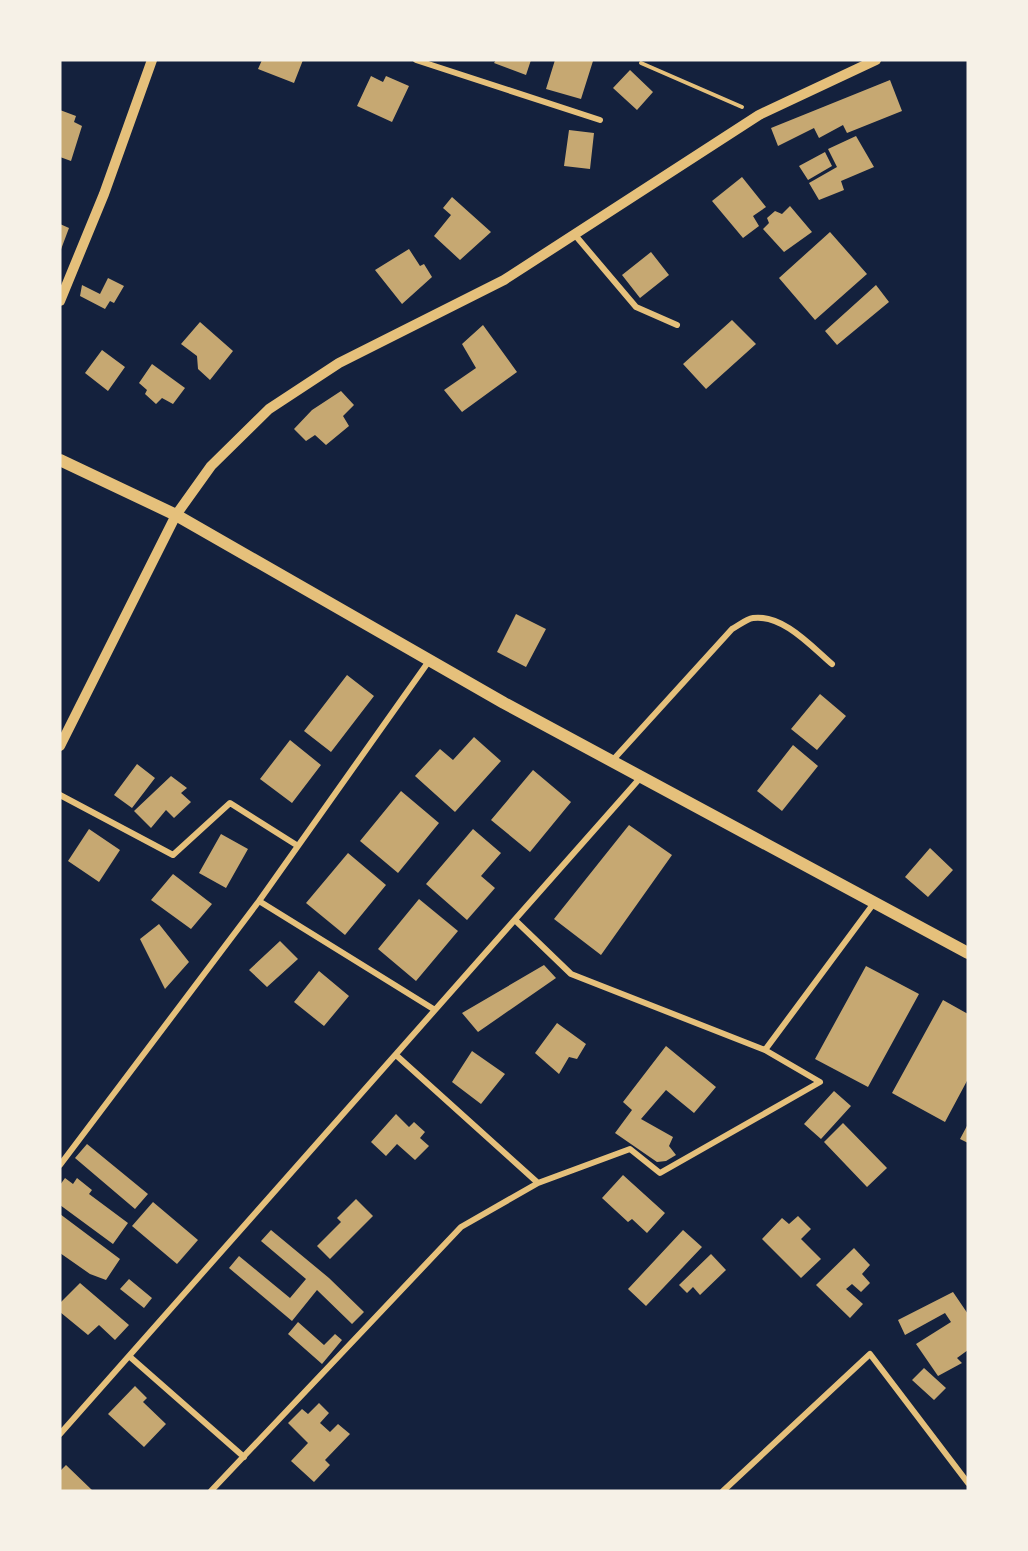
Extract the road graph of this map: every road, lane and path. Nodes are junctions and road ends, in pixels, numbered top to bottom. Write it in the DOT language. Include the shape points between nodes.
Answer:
graph roads {
  1 [pos="152,60"];
  2 [pos="416,60"];
  3 [pos="876,60"];
  4 [pos="641,63"];
  5 [pos="759,115"];
  6 [pos="600,120"];
  7 [pos="575,235"];
  8 [pos="60,301"];
  9 [pos="677,325"];
  10 [pos="60,460"];
  11 [pos="176,515"];
  12 [pos="430,660"];
  13 [pos="832,664"];
  14 [pos="60,746"];
  15 [pos="612,761"];
  16 [pos="641,777"];
  17 [pos="60,795"];
  18 [pos="298,846"];
  19 [pos="259,901"];
  20 [pos="874,902"];
  21 [pos="515,920"];
  22 [pos="968,952"];
  23 [pos="435,1010"];
  24 [pos="765,1050"];
  25 [pos="396,1054"];
  26 [pos="60,1165"];
  27 [pos="538,1183"];
  28 [pos="129,1356"];
  29 [pos="60,1434"];
  30 [pos="244,1456"];
  31 [pos="968,1483"];
  32 [pos="211,1491"];
  33 [pos="723,1491"];
  1 -- 8 [label="street"];
  2 -- 6 [label="street"];
  3 -- 5 [label="street"];
  4 -- 5 [label="path"];
  5 -- 7 [label="street"];
  7 -- 9 [label="street" via="636,307"];
  7 -- 11 [label="street" via="504,280 339,363 268,409 211,466"];
  10 -- 11 [label="main road"];
  11 -- 12 [label="main road"];
  11 -- 14 [label="street"];
  12 -- 15 [label="main road"];
  12 -- 18 [label="street"];
  13 -- 15 [label="street" via="776,622 753,618 732,628"];
  15 -- 16 [label="main road"];
  16 -- 20 [label="main road"];
  16 -- 21 [label="street"];
  17 -- 18 [label="street" via="173,855 230,803"];
  18 -- 19 [label="street"];
  19 -- 23 [label="street"];
  19 -- 26 [label="street"];
  20 -- 22 [label="main road"];
  20 -- 24 [label="street"];
  21 -- 23 [label="street"];
  21 -- 24 [label="street" via="571,974"];
  23 -- 25 [label="street"];
  24 -- 27 [label="street" via="819,1082 660,1173 630,1149"];
  25 -- 27 [label="street"];
  25 -- 28 [label="street"];
  27 -- 30 [label="street" via="461,1227"];
  28 -- 29 [label="street"];
  28 -- 30 [label="street"];
  30 -- 32 [label="street"];
  31 -- 33 [label="street" via="870,1354"];
}
